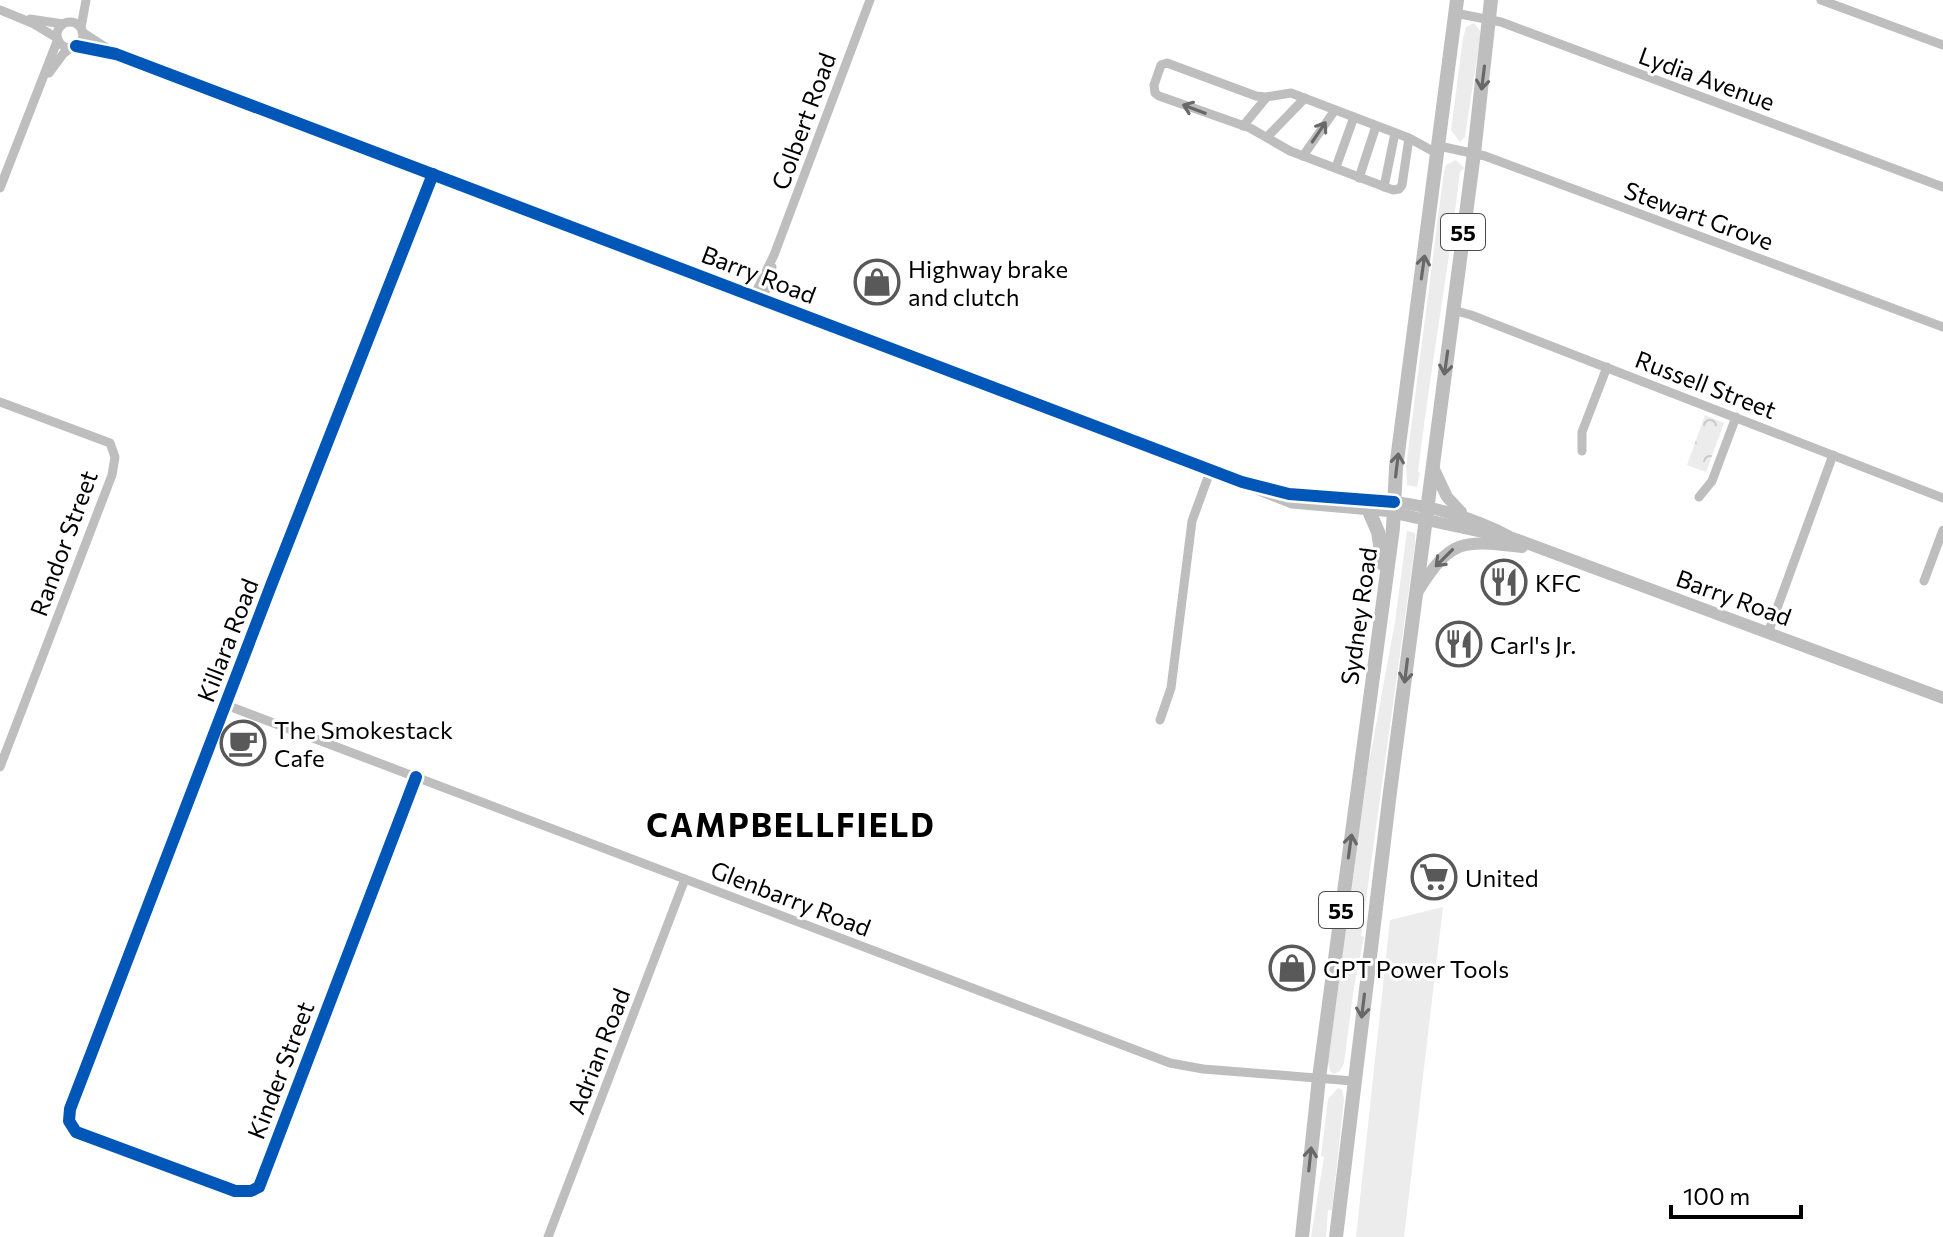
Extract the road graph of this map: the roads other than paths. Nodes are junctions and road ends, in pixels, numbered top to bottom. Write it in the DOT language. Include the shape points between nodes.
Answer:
graph roads {
  1 [pos="84,0"];
  2 [pos="870,0"];
  3 [pos="1491,0"];
  4 [pos="1821,0"];
  5 [pos="1456,6"];
  6 [pos="0,10"];
  7 [pos="11,14"];
  8 [pos="1490,19"];
  9 [pos="65,23"];
  10 [pos="82,30"];
  11 [pos="58,38"];
  12 [pos="1943,45"];
  13 [pos="74,46"];
  14 [pos="116,54"];
  15 [pos="41,86"];
  16 [pos="1266,97"];
  17 [pos="1305,98"];
  18 [pos="1335,110"];
  19 [pos="1354,117"];
  20 [pos="1243,126"];
  21 [pos="1376,126"];
  22 [pos="1395,133"];
  23 [pos="1267,137"];
  24 [pos="1409,138"];
  25 [pos="1439,150"];
  26 [pos="1474,153"];
  27 [pos="1303,156"];
  28 [pos="1336,167"];
  29 [pos="433,174"];
  30 [pos="1359,178"];
  31 [pos="1384,187"];
  32 [pos="1943,187"];
  33 [pos="0,188"];
  34 [pos="758,298"];
  35 [pos="1453,310"];
  36 [pos="1943,327"];
  37 [pos="1607,367"];
  38 [pos="0,402"];
  39 [pos="1736,417"];
  40 [pos="1582,451"];
  41 [pos="1833,455"];
  42 [pos="1432,465"];
  43 [pos="1211,469"];
  44 [pos="1242,482"];
  45 [pos="1699,497"];
  46 [pos="1943,498"];
  47 [pos="1394,508"];
  48 [pos="1369,511"];
  49 [pos="1426,513"];
  50 [pos="1466,517"];
  51 [pos="1943,530"];
  52 [pos="1510,537"];
  53 [pos="1541,549"];
  54 [pos="1924,581"];
  55 [pos="1385,584"];
  56 [pos="1416,594"];
  57 [pos="1768,633"];
  58 [pos="1943,698"];
  59 [pos="226,705"];
  60 [pos="1160,720"];
  61 [pos="0,767"];
  62 [pos="416,777"];
  63 [pos="685,879"];
  64 [pos="1319,1078"];
  65 [pos="1353,1081"];
  66 [pos="70,1123"];
  67 [pos="548,1237"];
  68 [pos="1302,1237"];
  69 [pos="1336,1237"];
  1 -- 9 [label="street"];
  1 -- 10 [label="street"];
  2 -- 34 [label="street, Colbert Road"];
  3 -- 8 [label="highway, 55"];
  4 -- 12 [label="street"];
  5 -- 8 [label="street, Lydia Avenue"];
  5 -- 25 [label="highway, Sydney Road / 55"];
  6 -- 7 [label="street"];
  7 -- 9 [label="street"];
  7 -- 11 [label="street"];
  8 -- 26 [label="highway, 55, one-way"];
  8 -- 32 [label="street, Lydia Avenue"];
  9 -- 10 [label="street"];
  9 -- 11 [label="street"];
  10 -- 13 [label="street"];
  10 -- 14 [label="street, Barry Road"];
  11 -- 13 [label="street" via="65,47"];
  11 -- 15 [label="street"];
  13 -- 14 [label="street, Barry Road"];
  13 -- 15 [label="street" via="53,65"];
  14 -- 29 [label="street, Barry Road"];
  15 -- 33 [label="street"];
  16 -- 17 [label="street" via="1287,92"];
  16 -- 20 [label="street"];
  20 -- 16 [label="street, one-way" via="1158,95 1154,88 1161,65"];
  17 -- 18 [label="street, Stewart Grove"];
  17 -- 23 [label="street"];
  18 -- 19 [label="street, Stewart Grove"];
  27 -- 18 [label="street, one-way"];
  19 -- 21 [label="street, Stewart Grove"];
  19 -- 28 [label="street"];
  20 -- 23 [label="street"];
  21 -- 22 [label="street, Stewart Grove"];
  21 -- 30 [label="street"];
  22 -- 24 [label="street, Stewart Grove"];
  22 -- 31 [label="street"];
  23 -- 27 [label="street"];
  24 -- 25 [label="street, Stewart Grove"];
  24 -- 31 [label="street" via="1401,188"];
  25 -- 26 [label="street, Stewart Grove"];
  47 -- 25 [label="highway, Sydney Road / 55, one-way"];
  26 -- 35 [label="highway, 55"];
  26 -- 36 [label="street, Stewart Grove"];
  27 -- 28 [label="street"];
  28 -- 30 [label="street"];
  29 -- 34 [label="street, Barry Road"];
  29 -- 59 [label="street, Killara Road"];
  30 -- 31 [label="street"];
  34 -- 43 [label="street, Barry Road"];
  35 -- 37 [label="street, Russell Street"];
  35 -- 42 [label="highway, 55, one-way"];
  37 -- 39 [label="street, Russell Street"];
  37 -- 40 [label="street" via="1582,432"];
  38 -- 61 [label="street, Randor Street" via="110,443 115,457"];
  39 -- 41 [label="street, Russell Street"];
  39 -- 45 [label="street" via="1712,481"];
  41 -- 46 [label="street, Russell Street"];
  41 -- 57 [label="street"];
  42 -- 49 [label="highway, 55"];
  42 -- 50 [label="main road" via="1447,497"];
  43 -- 44 [label="street, Barry Road"];
  43 -- 60 [label="street" via="1192,521 1171,688"];
  44 -- 47 [label="street, Barry Road"];
  44 -- 48 [label="street, Barry Road" via="1292,504"];
  47 -- 48 [label="street, Barry Road"];
  47 -- 49 [label="main road, Barry Road"];
  47 -- 55 [label="highway, Sydney Road / 55"];
  48 -- 55 [label="highway" via="1378,532"];
  49 -- 50 [label="main road, Barry Road"];
  49 -- 52 [label="main road, Barry Road"];
  49 -- 56 [label="highway, 55"];
  50 -- 52 [label="main road, Barry Road"];
  51 -- 54 [label="street"];
  52 -- 53 [label="main road, Barry Road"];
  53 -- 56 [label="main road, one-way" via="1461,544"];
  53 -- 57 [label="main road, Barry Road"];
  64 -- 55 [label="highway, Sydney Road / 55, one-way"];
  56 -- 65 [label="highway, 55, one-way"];
  57 -- 58 [label="main road, Barry Road"];
  59 -- 62 [label="street, Glenbarry Road"];
  59 -- 66 [label="street, Killara Road" via="70,1109"];
  62 -- 63 [label="street, Glenbarry Road"];
  62 -- 66 [label="street, Kinder Street" via="259,1187 235,1191 80,1134"];
  63 -- 64 [label="street, Glenbarry Road" via="1170,1063"];
  63 -- 67 [label="street, Adrian Road"];
  64 -- 65 [label="street, Glenbarry Road"];
  68 -- 64 [label="highway, Sydney Road / 55, one-way"];
  65 -- 69 [label="highway, 55"];
}
